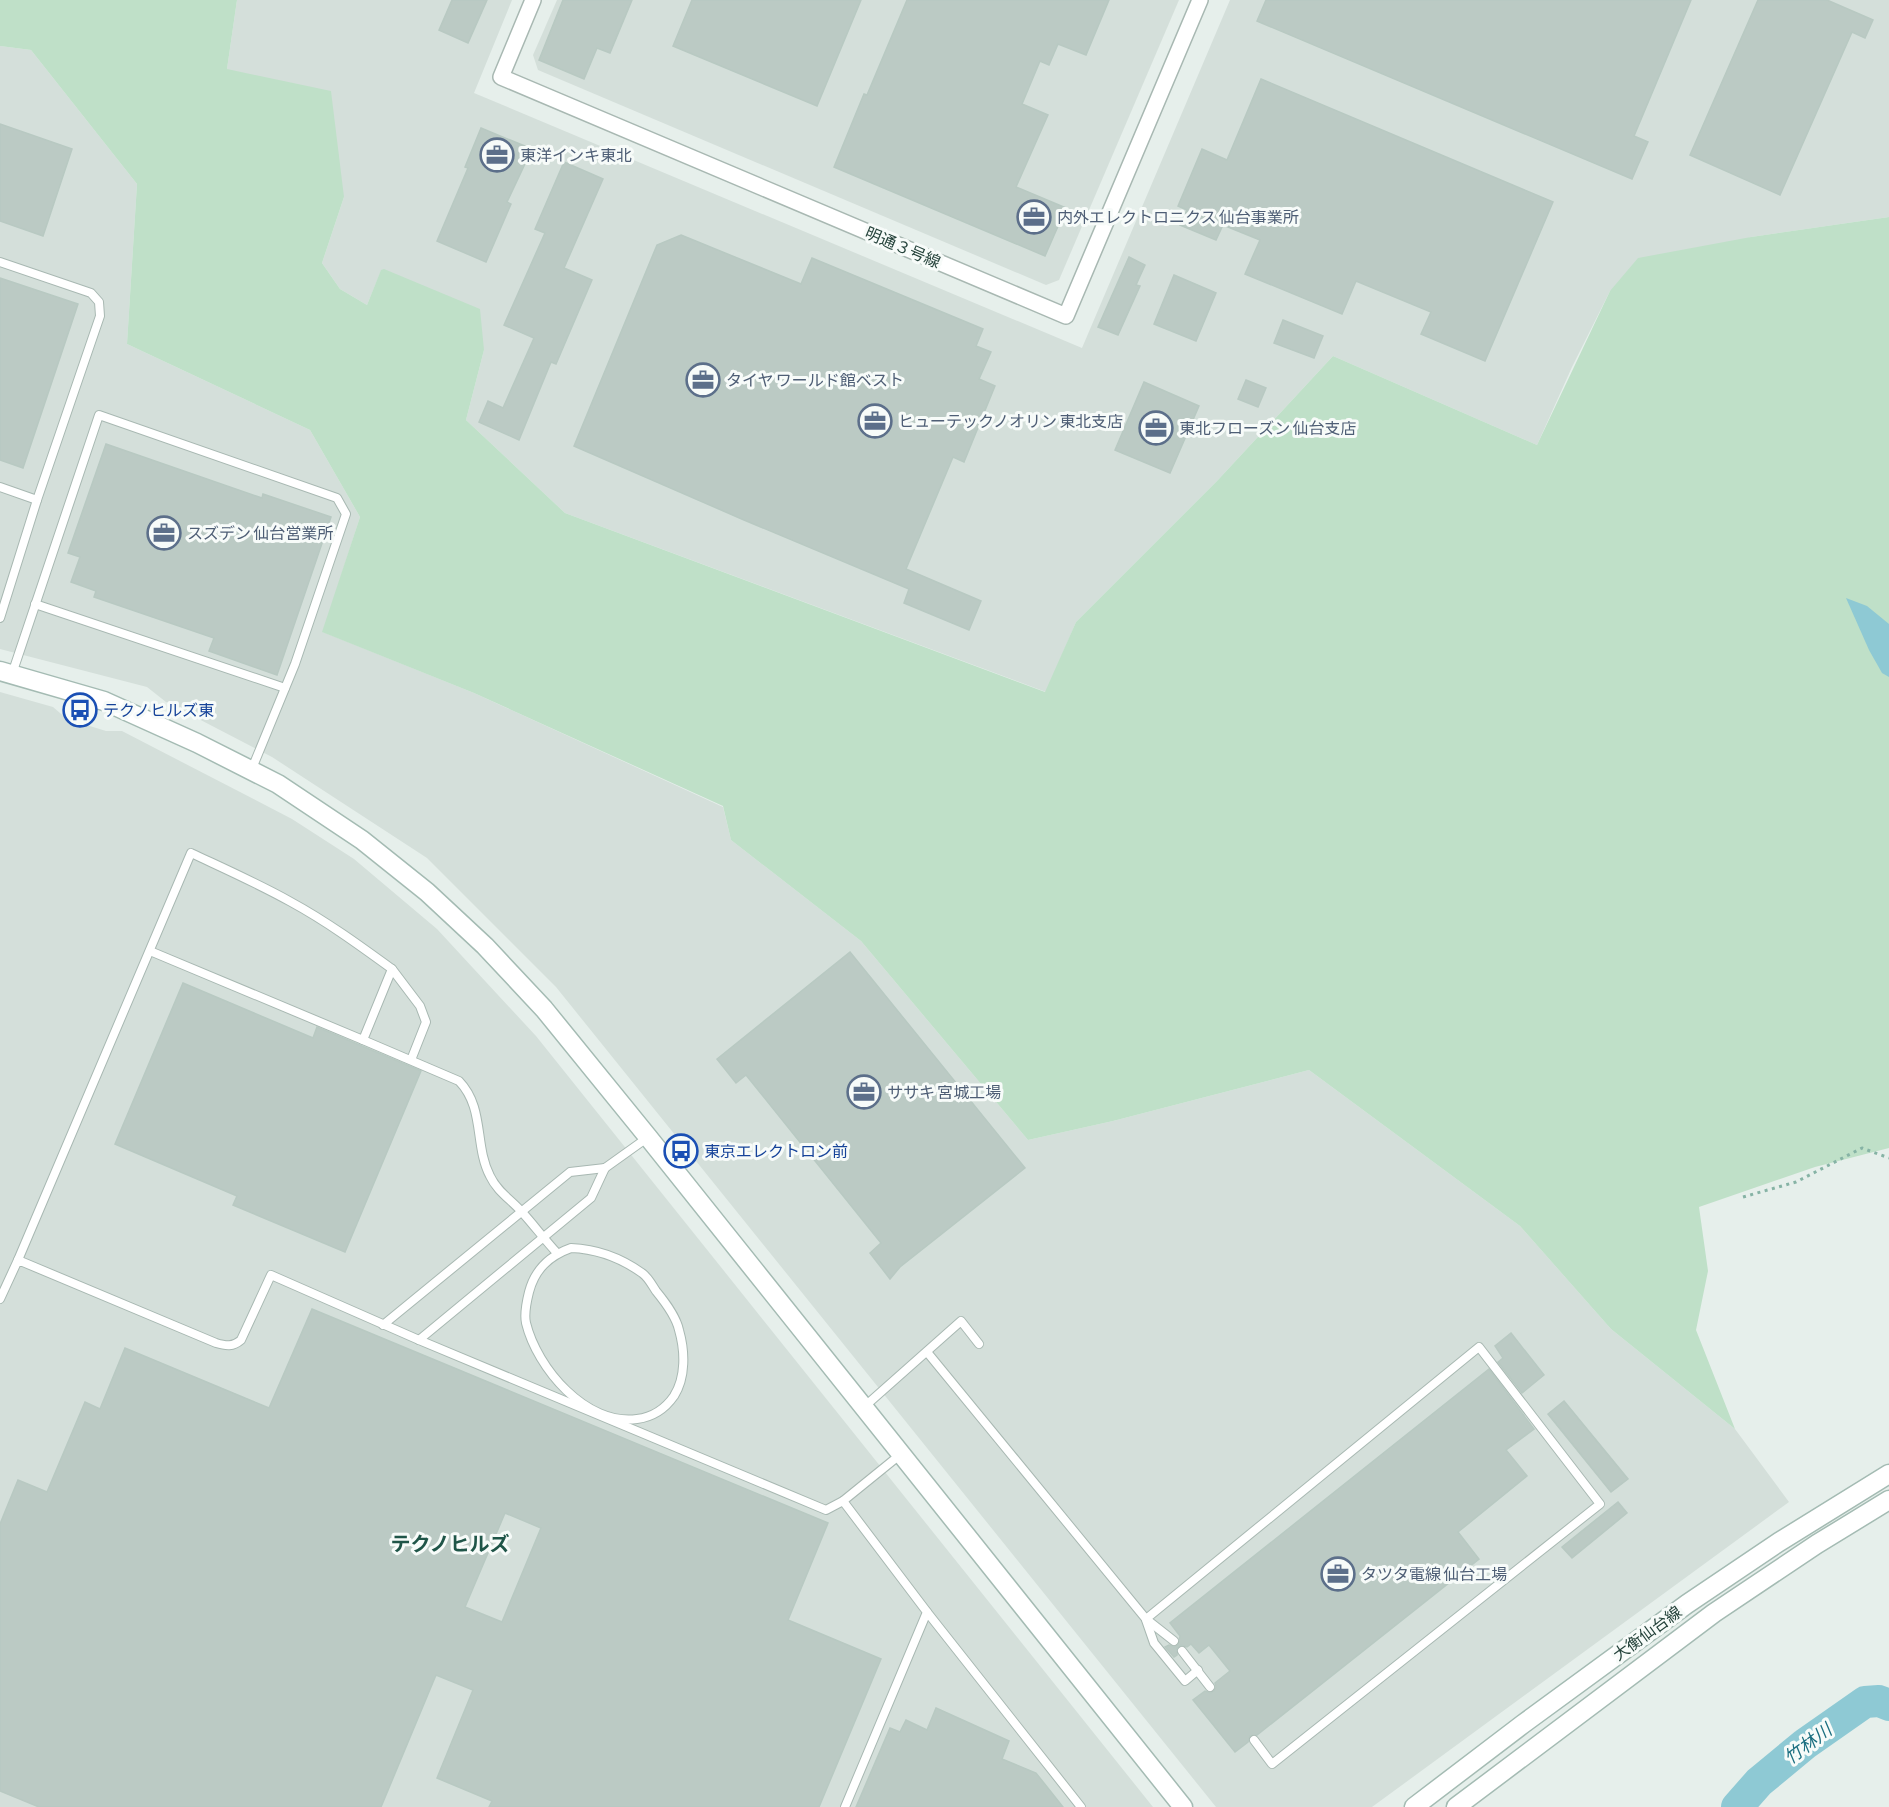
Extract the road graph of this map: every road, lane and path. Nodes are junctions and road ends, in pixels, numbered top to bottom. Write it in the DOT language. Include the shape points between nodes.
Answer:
graph roads {
  1 [pos="533,0"];
  2 [pos="1200,0"];
  3 [pos="0,262"];
  4 [pos="0,487"];
  5 [pos="37,500"];
  6 [pos="35,604"];
  7 [pos="0,618"];
  8 [pos="6,672"];
  9 [pos="285,688"];
  10 [pos="251,771"];
  11 [pos="150,951"];
  12 [pos="392,969"];
  13 [pos="363,1040"];
  14 [pos="411,1060"];
  15 [pos="648,1137"];
  16 [pos="1889,1158"];
  17 [pos="605,1168"];
  18 [pos="1743,1197"];
  19 [pos="522,1211"];
  20 [pos="542,1237"];
  21 [pos="557,1253"];
  22 [pos="18,1260"];
  23 [pos="1,1295"];
  24 [pos="383,1324"];
  25 [pos="419,1340"];
  26 [pos="979,1344"];
  27 [pos="927,1352"];
  28 [pos="864,1407"];
  29 [pos="599,1414"];
  30 [pos="901,1454"];
  31 [pos="1889,1474"];
  32 [pos="1889,1500"];
  33 [pos="843,1501"];
  34 [pos="927,1612"];
  35 [pos="1146,1619"];
  36 [pos="1174,1641"];
  37 [pos="1182,1651"];
  38 [pos="1198,1671"];
  39 [pos="1210,1687"];
  40 [pos="1254,1740"];
  41 [pos="845,1807"];
  42 [pos="1081,1807"];
  43 [pos="1183,1807"];
  44 [pos="1414,1807"];
  45 [pos="1456,1807"];
  1 -- 2 [label="street, 明通３号線" via="501,77 1066,316"];
  3 -- 5 [label="lane" via="91,292 99,302 100,316"];
  4 -- 5 [label="lane"];
  5 -- 7 [label="lane"];
  6 -- 8 [label="lane"];
  6 -- 9 [label="lane"];
  6 -- 9 [label="lane" via="99,415 337,498 346,514"];
  8 -- 10 [label="street" via="104,701"];
  9 -- 10 [label="lane"];
  10 -- 15 [label="street" via="278,784 362,840 436,899 544,1009"];
  11 -- 12 [label="lane" via="191,854 291,902"];
  11 -- 13 [label="lane"];
  11 -- 22 [label="lane"];
  12 -- 13 [label="lane"];
  12 -- 14 [label="lane" via="420,1006 426,1022"];
  13 -- 14 [label="lane"];
  14 -- 19 [label="lane" via="459,1081 468,1090 474,1101 489,1175"];
  15 -- 17 [label="lane"];
  15 -- 28 [label="street"];
  16 -- 18 [label="path" via="1862,1148 1796,1182"];
  17 -- 19 [label="lane" via="570,1172"];
  17 -- 20 [label="lane" via="591,1198"];
  19 -- 20 [label="lane"];
  19 -- 24 [label="lane"];
  20 -- 21 [label="lane"];
  20 -- 25 [label="lane"];
  21 -- 29 [label="lane" via="541,1266 532,1282 525,1321 553,1376 576,1400"];
  21 -- 29 [label="lane" via="571,1248 590,1249 645,1274 679,1328 681,1385 668,1405 648,1418 624,1421"];
  22 -- 23 [label="lane"];
  22 -- 24 [label="lane" via="225,1346 241,1340 271,1275"];
  24 -- 25 [label="lane"];
  25 -- 29 [label="lane"];
  26 -- 27 [label="lane" via="961,1321"];
  27 -- 28 [label="lane"];
  27 -- 35 [label="lane"];
  28 -- 30 [label="street"];
  29 -- 33 [label="lane" via="826,1510"];
  30 -- 33 [label="lane"];
  30 -- 43 [label="street"];
  31 -- 44 [label="street, 大衡仙台線" via="1687,1604"];
  32 -- 45 [label="street, 大衡仙台線" via="1714,1613"];
  33 -- 34 [label="lane"];
  34 -- 41 [label="lane"];
  34 -- 42 [label="lane"];
  35 -- 36 [label="lane"];
  35 -- 38 [label="lane" via="1154,1643 1185,1681"];
  35 -- 40 [label="lane" via="1479,1347 1600,1504 1272,1764"];
  37 -- 38 [label="lane"];
  38 -- 39 [label="lane"];
}
